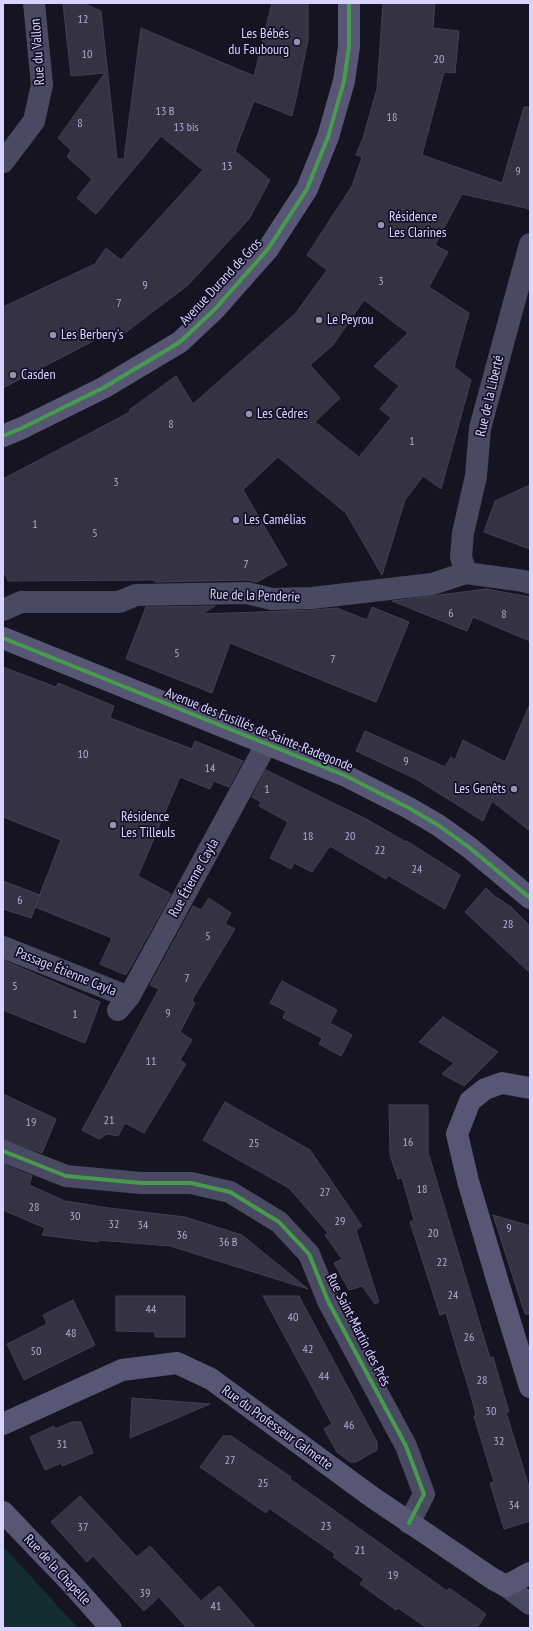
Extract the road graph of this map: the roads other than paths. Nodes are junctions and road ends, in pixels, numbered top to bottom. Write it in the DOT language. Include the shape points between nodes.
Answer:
graph roads {
  1 [pos="34,3"];
  2 [pos="349,3"];
  3 [pos="3,162"];
  4 [pos="530,244"];
  5 [pos="3,436"];
  6 [pos="466,573"];
  7 [pos="530,583"];
  8 [pos="3,610"];
  9 [pos="3,638"];
  10 [pos="267,743"];
  11 [pos="530,898"];
  12 [pos="3,947"];
  13 [pos="123,1004"];
  14 [pos="530,1088"];
  15 [pos="3,1151"];
  16 [pos="530,1387"];
  17 [pos="3,1424"];
  18 [pos="3,1512"];
  19 [pos="409,1523"];
  20 [pos="530,1574"];
  21 [pos="506,1586"];
  22 [pos="530,1604"];
  23 [pos="111,1628"];
  1 -- 3 [label="street, Rue du Vallon" via="42,85 34,121"];
  2 -- 5 [label="street, Avenue Durand de Gros" via="348,54 339,101 328,137 307,188 268,249 216,309 180,342 103,388"];
  4 -- 6 [label="street, Rue de la Liberté" via="480,428 476,476 463,533 461,557"];
  6 -- 7 [label="street, Rue de la Penderie"];
  6 -- 8 [label="street, Rue de la Penderie" via="432,584 312,598 272,600 247,593 136,594 119,602 21,602"];
  9 -- 10 [label="street, Avenue des Fusillés de Sainte-Radegonde"];
  10 -- 11 [label="street, Avenue des Fusillés de Sainte-Radegonde" via="344,775 409,808 470,848"];
  10 -- 13 [label="street, Rue Étienne Cayla"];
  12 -- 13 [label="street, Passage Étienne Cayla"];
  14 -- 16 [label="street" via="502,1083 485,1089 470,1100 457,1134 497,1282"];
  15 -- 19 [label="street, Rue Saint-Martin des Prés" via="66,1176 141,1183 191,1182 230,1192 279,1222 309,1254 328,1301 406,1446 424,1494"];
  17 -- 19 [label="street, Rue du Professeur Calmette" via="122,1370 177,1363 211,1379"];
  18 -- 23 [label="street, Rue de la Chapelle"];
  19 -- 21 [label="street, Rue du Professeur Calmette"];
  20 -- 21 [label="street"];
  21 -- 22 [label="street"];
}
